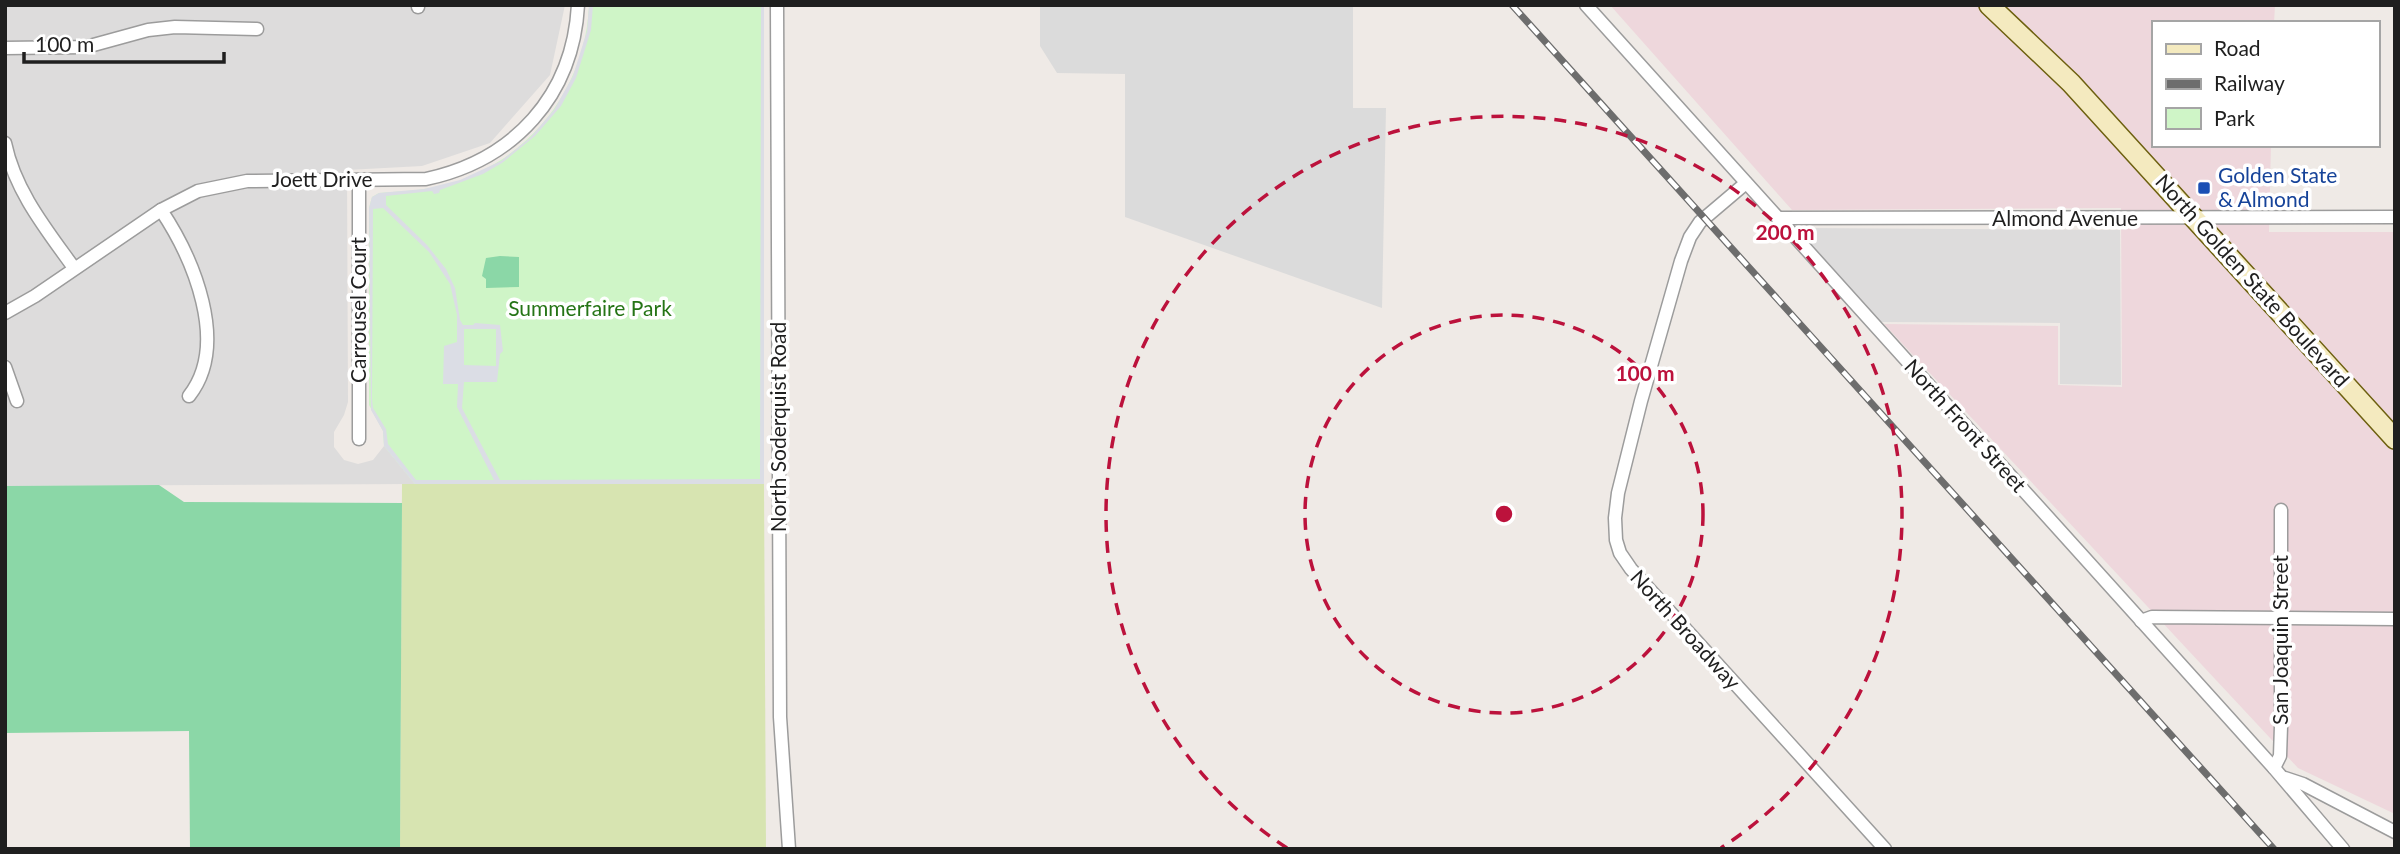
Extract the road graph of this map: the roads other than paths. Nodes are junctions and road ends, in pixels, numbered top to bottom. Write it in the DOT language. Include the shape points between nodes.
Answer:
graph roads {
  1 [pos="578,5"];
  2 [pos="776,5"];
  3 [pos="1586,5"];
  4 [pos="1989,5"];
  5 [pos="257,29"];
  6 [pos="5,48"];
  7 [pos="5,143"];
  8 [pos="359,180"];
  9 [pos="1746,183"];
  10 [pos="161,210"];
  11 [pos="2395,217"];
  12 [pos="1778,218"];
  13 [pos="2196,219"];
  14 [pos="74,268"];
  15 [pos="5,313"];
  16 [pos="5,367"];
  17 [pos="189,396"];
  18 [pos="17,401"];
  19 [pos="359,439"];
  20 [pos="2395,439"];
  21 [pos="2281,510"];
  22 [pos="2281,618"];
  23 [pos="2395,619"];
  24 [pos="2141,621"];
  25 [pos="2278,772"];
  26 [pos="2395,832"];
  27 [pos="789,849"];
  28 [pos="1885,849"];
  29 [pos="2343,849"];
  1 -- 8 [label="street, Joett Drive" via="564,71 547,102 515,138 452,173 415,180"];
  2 -- 27 [label="street, North Soderquist Road" via="780,717"];
  3 -- 9 [label="street, North Front Street"];
  4 -- 13 [label="main road, North Golden State Boulevard" via="2071,83"];
  5 -- 6 [label="street" via="175,27 75,49"];
  7 -- 14 [label="street" via="24,195"];
  8 -- 10 [label="street, Joett Drive" via="231,183 198,191"];
  8 -- 19 [label="street, Carrousel Court"];
  9 -- 12 [label="street, North Front Street"];
  9 -- 28 [label="street, North Broadway" via="1700,222 1684,253 1618,493 1616,540 1630,569"];
  10 -- 14 [label="street, Joett Drive"];
  10 -- 17 [label="street" via="188,259 206,327 205,367"];
  11 -- 13 [label="street, Almond Avenue"];
  12 -- 13 [label="street, Almond Avenue"];
  12 -- 24 [label="street, North Front Street"];
  13 -- 20 [label="main road, North Golden State Boulevard"];
  14 -- 15 [label="street, Joett Drive"];
  16 -- 18 [label="street"];
  21 -- 22 [label="street, San Joaquin Street"];
  22 -- 23 [label="street"];
  22 -- 24 [label="street" via="2151,617"];
  22 -- 25 [label="street, San Joaquin Street"];
  24 -- 25 [label="street, North Front Street"];
  25 -- 26 [label="street"];
  25 -- 29 [label="street, North Front Street"];
}
